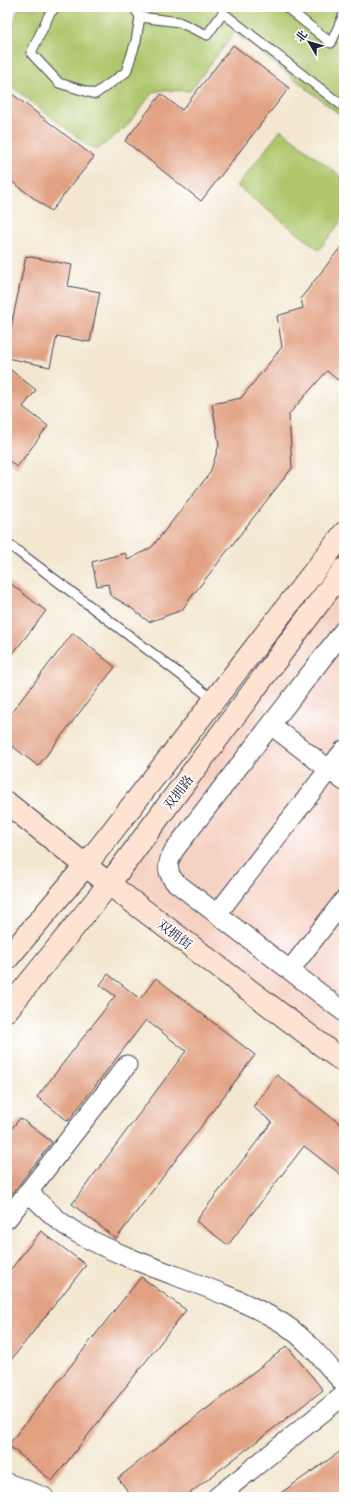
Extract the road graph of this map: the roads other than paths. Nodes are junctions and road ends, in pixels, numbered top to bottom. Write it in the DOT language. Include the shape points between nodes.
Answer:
graph roads {
  1 [pos="56,7"];
  2 [pos="134,7"];
  3 [pos="286,7"];
  4 [pos="344,14"];
  5 [pos="140,17"];
  6 [pos="344,107"];
  7 [pos="343,536"];
  8 [pos="7,543"];
  9 [pos="344,569"];
  10 [pos="344,630"];
  11 [pos="214,700"];
  12 [pos="271,724"];
  13 [pos="344,750"];
  14 [pos="329,770"];
  15 [pos="344,781"];
  16 [pos="7,803"];
  17 [pos="86,865"];
  18 [pos="109,884"];
  19 [pos="344,900"];
  20 [pos="217,914"];
  21 [pos="7,959"];
  22 [pos="290,970"];
  23 [pos="7,1010"];
  24 [pos="344,1012"];
  25 [pos="344,1062"];
  26 [pos="127,1065"];
  27 [pos="28,1192"];
  28 [pos="7,1218"];
  29 [pos="344,1384"];
  30 [pos="344,1395"];
  31 [pos="7,1483"];
  32 [pos="44,1497"];
  33 [pos="217,1497"];
  1 -- 5 [label="lane" via="50,13 31,54 59,83 95,94 126,72 136,41"];
  2 -- 5 [label="lane"];
  3 -- 4 [label="lane" via="331,43"];
  5 -- 6 [label="lane" via="180,22 207,35 223,13"];
  7 -- 11 [label="main road"];
  8 -- 11 [label="lane"];
  9 -- 18 [label="main road, 双拥路"];
  10 -- 12 [label="street"];
  11 -- 17 [label="main road"];
  12 -- 14 [label="street"];
  12 -- 20 [label="street" via="169,858 169,876"];
  13 -- 14 [label="street"];
  14 -- 15 [label="street"];
  14 -- 20 [label="street"];
  16 -- 17 [label="main road, 双拥街"];
  17 -- 18 [label="main road, 双拥街"];
  17 -- 21 [label="main road"];
  18 -- 23 [label="main road, 双拥路"];
  18 -- 25 [label="main road, 双拥街"];
  19 -- 22 [label="street"];
  20 -- 22 [label="street"];
  22 -- 24 [label="street"];
  26 -- 27 [label="street"];
  27 -- 28 [label="street"];
  27 -- 29 [label="street" via="53,1216 78,1234 275,1318 303,1339"];
  30 -- 33 [label="street"];
  31 -- 32 [label="street"];
}
